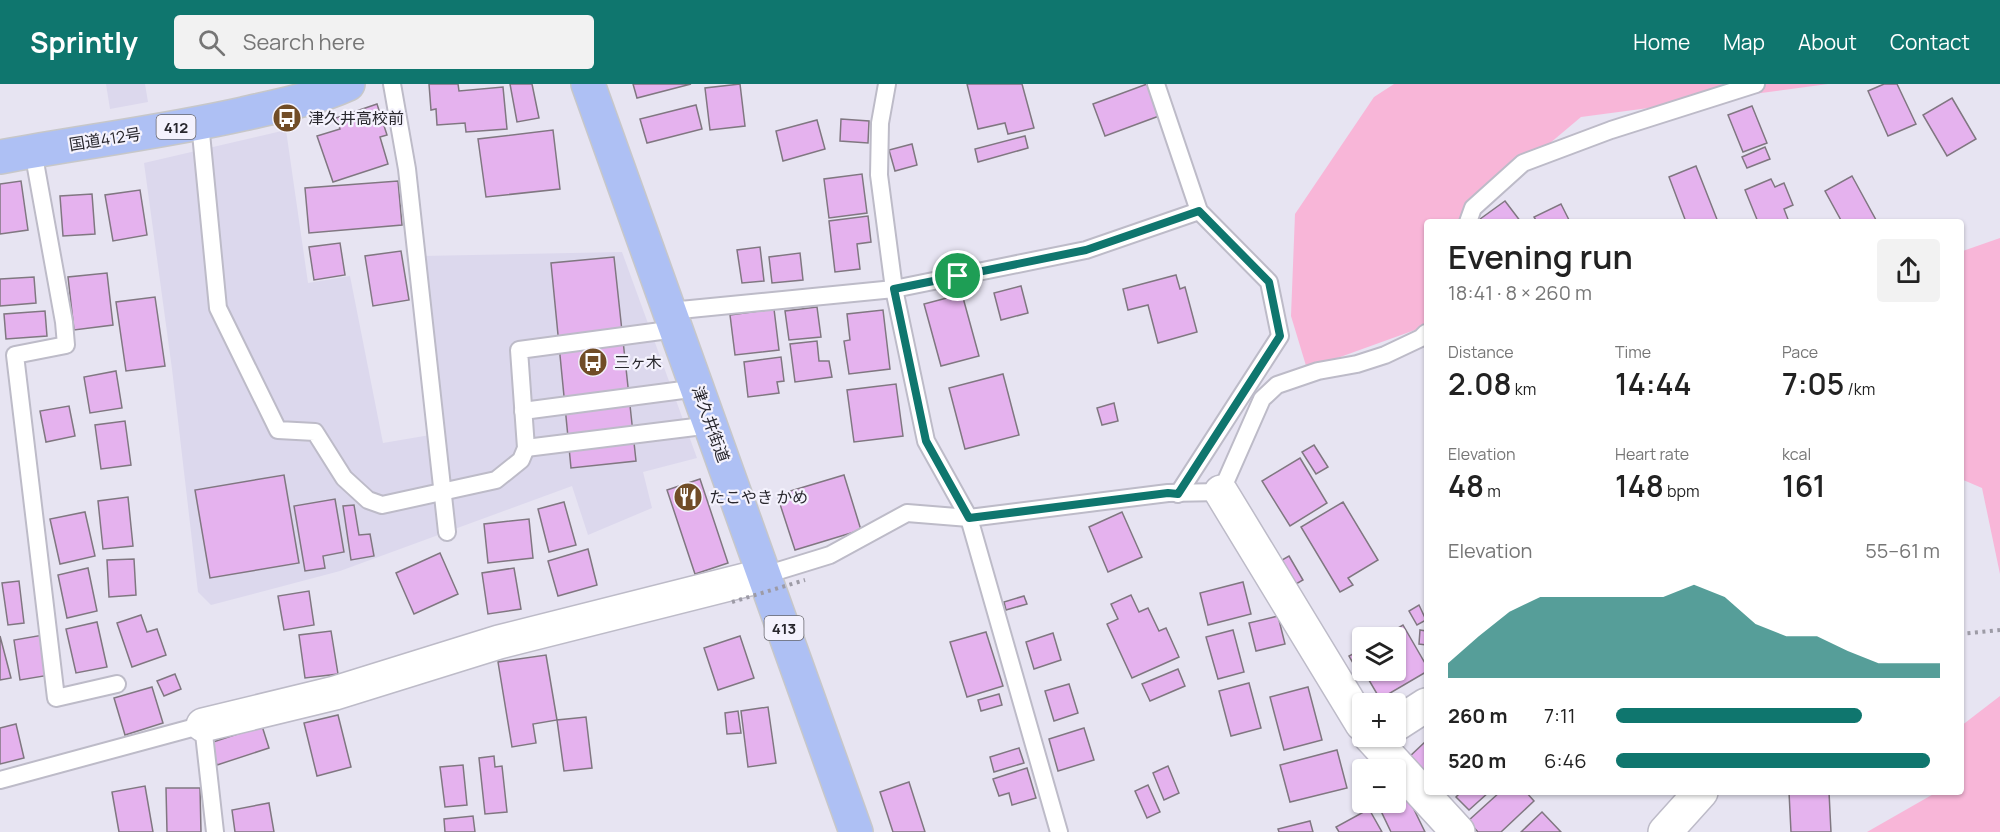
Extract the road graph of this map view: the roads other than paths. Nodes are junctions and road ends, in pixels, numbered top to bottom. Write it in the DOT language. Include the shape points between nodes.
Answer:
graph roads {
  1 [pos="348,84"];
  2 [pos="392,84"];
  3 [pos="588,84"];
  4 [pos="887,84"];
  5 [pos="1156,84"];
  6 [pos="1756,84"];
  7 [pos="200,123"];
  8 [pos="33,151"];
  9 [pos="0,157"];
  10 [pos="1199,211"];
  11 [pos="1469,219"];
  12 [pos="894,289"];
  13 [pos="673,320"];
  14 [pos="1424,335"];
  15 [pos="698,388"];
  16 [pos="523,411"];
  17 [pos="711,425"];
  18 [pos="526,448"];
  19 [pos="442,492"];
  20 [pos="1221,492"];
  21 [pos="1178,494"];
  22 [pos="969,518"];
  23 [pos="447,532"];
  24 [pos="765,575"];
  25 [pos="117,684"];
  26 [pos="1352,697"];
  27 [pos="1424,706"];
  28 [pos="1406,716"];
  29 [pos="203,725"];
  30 [pos="1387,747"];
  31 [pos="0,780"];
  32 [pos="1424,791"];
  33 [pos="1427,795"];
  34 [pos="1698,795"];
  35 [pos="215,832"];
  36 [pos="856,832"];
  37 [pos="1059,832"];
  38 [pos="1458,832"];
  39 [pos="1665,832"];
  1 -- 7 [label="highway, 国道412号 / 412"];
  2 -- 19 [label="lane" via="407,169"];
  3 -- 13 [label="highway, 津久井街道 / 413"];
  4 -- 12 [label="lane" via="880,123 879,175"];
  5 -- 10 [label="lane"];
  6 -- 11 [label="lane" via="1523,163 1473,208"];
  7 -- 8 [label="highway, 国道412号 / 412"];
  7 -- 19 [label="lane" via="218,308 278,430 315,432 344,478 368,500 382,505"];
  8 -- 9 [label="highway, 国道412号 / 412"];
  8 -- 25 [label="lane" via="66,345 15,355 56,698"];
  10 -- 12 [label="lane" via="1086,250"];
  10 -- 21 [label="lane" via="1269,282 1280,336"];
  12 -- 13 [label="lane"];
  12 -- 22 [label="lane" via="926,441"];
  13 -- 15 [label="highway, 津久井街道 / 413"];
  13 -- 16 [label="lane" via="519,350"];
  14 -- 20 [label="lane" via="1385,355 1277,385 1262,399"];
  15 -- 16 [label="lane"];
  15 -- 17 [label="highway, 津久井街道 / 413"];
  16 -- 18 [label="lane"];
  17 -- 18 [label="lane"];
  17 -- 24 [label="highway, 津久井街道 / 413"];
  18 -- 19 [label="lane" via="521,460 496,480"];
  19 -- 23 [label="lane"];
  20 -- 21 [label="lane"];
  20 -- 26 [label="street"];
  21 -- 22 [label="lane"];
  22 -- 24 [label="lane" via="907,513 830,555"];
  22 -- 37 [label="lane"];
  24 -- 29 [label="street" via="499,642 335,693"];
  24 -- 36 [label="highway, 津久井街道 / 413"];
  27 -- 28 [label="street"];
  29 -- 31 [label="lane"];
  29 -- 35 [label="lane"];
  30 -- 32 [label="street"];
  33 -- 38 [label="street"];
  34 -- 39 [label="street"];
}
